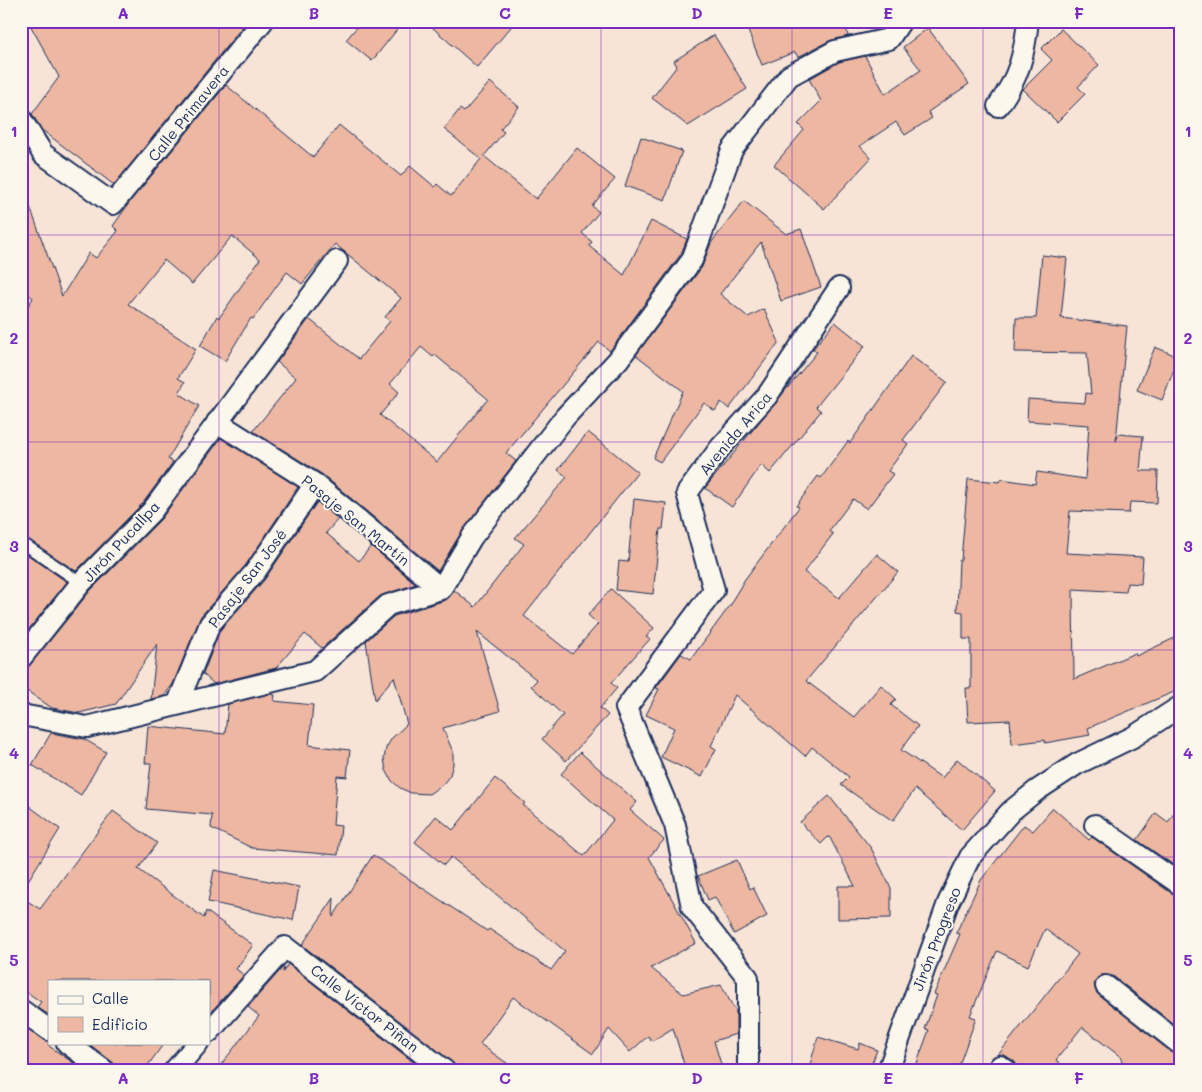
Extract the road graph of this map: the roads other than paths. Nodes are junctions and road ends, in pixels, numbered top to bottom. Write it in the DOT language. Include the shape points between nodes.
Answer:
graph roads {
  1 [pos="263,21"];
  2 [pos="901,21"];
  3 [pos="1028,21"];
  4 [pos="998,106"];
  5 [pos="21,119"];
  6 [pos="337,261"];
  7 [pos="839,288"];
  8 [pos="217,422"];
  9 [pos="315,484"];
  10 [pos="21,542"];
  11 [pos="81,583"];
  12 [pos="441,589"];
  13 [pos="21,658"];
  14 [pos="177,706"];
  15 [pos="1181,706"];
  16 [pos="21,717"];
  17 [pos="1095,826"];
  18 [pos="1181,885"];
  19 [pos="1106,986"];
  20 [pos="21,1010"];
  21 [pos="48,1029"];
  22 [pos="210,1031"];
  23 [pos="68,1044"];
  24 [pos="197,1044"];
  25 [pos="1181,1045"];
  26 [pos="105,1071"];
  27 [pos="174,1071"];
  28 [pos="445,1071"];
  29 [pos="748,1071"];
  30 [pos="888,1071"];
  1 -- 5 [label="street, Calle Primavera" via="113,204 43,154"];
  2 -- 12 [label="street" via="889,39 835,51 789,76 732,150 692,260 618,360 565,417 472,537"];
  3 -- 4 [label="street" via="1021,65"];
  6 -- 8 [label="street, Jirón Pucallpa"];
  7 -- 29 [label="street, Avenida Arica" via="767,396 720,448 687,492 714,590 626,708 674,826 692,907 748,978"];
  8 -- 9 [label="street, Pasaje San Martín"];
  8 -- 11 [label="street, Jirón Pucallpa" via="152,511"];
  9 -- 12 [label="street, Pasaje San Martín"];
  9 -- 14 [label="street, Pasaje San José" via="255,572 210,624"];
  10 -- 11 [label="lane"];
  11 -- 13 [label="street, Jirón Pucallpa"];
  12 -- 14 [label="street" via="388,604 315,671"];
  14 -- 16 [label="street" via="87,727"];
  15 -- 30 [label="street, Jirón Progreso" via="1133,738 1077,764 1036,791 1011,812 970,857 948,903"];
  17 -- 18 [label="street"];
  19 -- 25 [label="street"];
  20 -- 21 [label="street"];
  22 -- 28 [label="street, Calle Víctor Piñan" via="285,947"];
  23 -- 26 [label="street"];
  24 -- 27 [label="street"];
}
